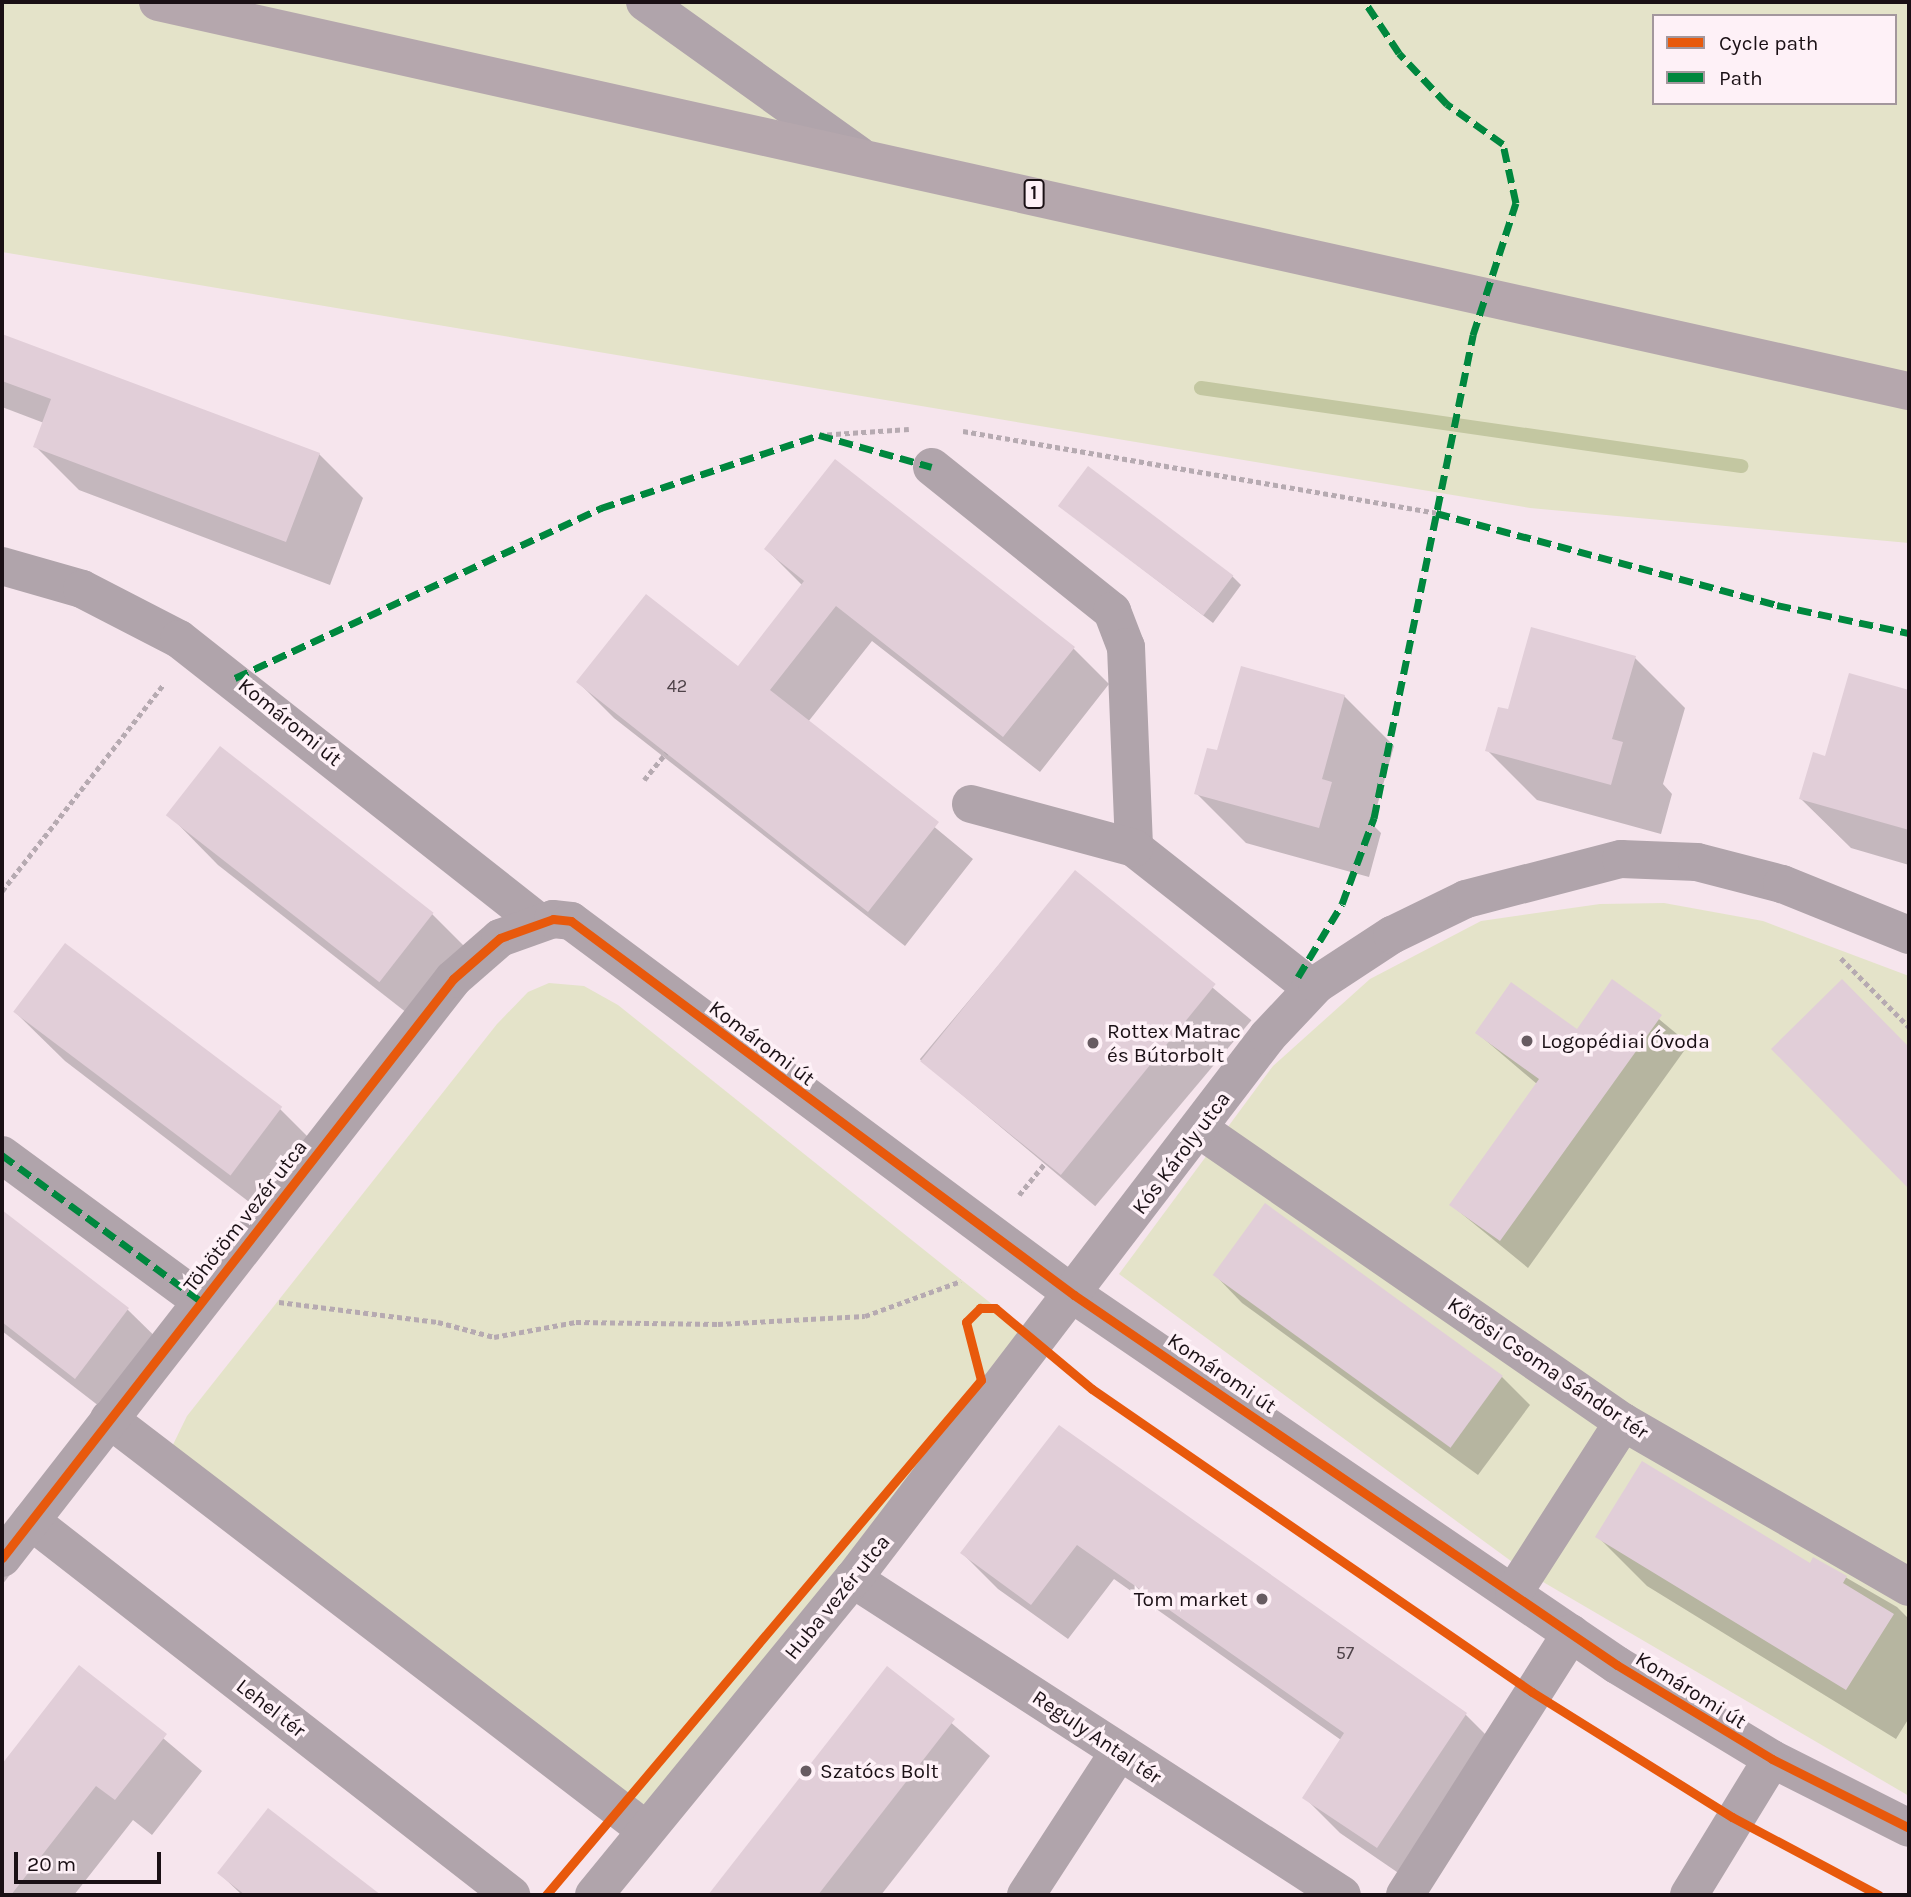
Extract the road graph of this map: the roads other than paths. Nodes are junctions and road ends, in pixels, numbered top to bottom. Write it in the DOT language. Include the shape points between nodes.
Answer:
graph roads {
  1 [pos="158,2"];
  2 [pos="645,2"];
  3 [pos="859,155"];
  4 [pos="1909,391"];
  5 [pos="932,467"];
  6 [pos="2,566"];
  7 [pos="971,804"];
  8 [pos="1135,848"];
  9 [pos="538,922"];
  10 [pos="1909,934"];
  11 [pos="1298,977"];
  12 [pos="1199,1129"];
  13 [pos="2,1155"];
  14 [pos="1074,1295"];
  15 [pos="201,1301"];
  16 [pos="109,1419"];
  17 [pos="1623,1422"];
  18 [pos="31,1521"];
  19 [pos="2,1559"];
  20 [pos="853,1579"];
  21 [pos="1909,1587"];
  22 [pos="1514,1592"];
  23 [pos="1571,1633"];
  24 [pos="1119,1752"];
  25 [pos="1772,1759"];
  26 [pos="1909,1828"];
  27 [pos="646,1830"];
  28 [pos="511,1895"];
  29 [pos="594,1895"];
  30 [pos="1026,1895"];
  31 [pos="1342,1895"];
  32 [pos="1405,1895"];
  33 [pos="1689,1895"];
  1 -- 3 [label="main road, 1"];
  2 -- 3 [label="street"];
  3 -- 4 [label="main road, 1"];
  5 -- 8 [label="street" via="1118,621 1127,654"];
  6 -- 9 [label="street, Komáromi út" via="82,589 179,639"];
  7 -- 8 [label="street"];
  8 -- 11 [label="street"];
  9 -- 14 [label="street, Komáromi út" via="571,921"];
  9 -- 15 [label="street, Töhötöm vezér utca" via="500,938 453,979"];
  10 -- 12 [label="street, Kós Károly utca" via="1782,884 1697,862 1621,859 1542,875 1466,899 1392,935 1317,984 1268,1036"];
  12 -- 14 [label="street, Kós Károly utca"];
  12 -- 17 [label="street, Kőrösi Csoma Sándor tér"];
  13 -- 15 [label="street"];
  14 -- 20 [label="street, Huba vezér utca"];
  14 -- 22 [label="street, Komáromi út"];
  15 -- 16 [label="street, Töhötöm vezér utca"];
  16 -- 18 [label="street, Töhötöm vezér utca"];
  16 -- 27 [label="street"];
  17 -- 21 [label="street, Kőrösi Csoma Sándor tér"];
  17 -- 22 [label="street"];
  18 -- 19 [label="street, Töhötöm vezér utca"];
  18 -- 28 [label="street, Lehel tér"];
  20 -- 24 [label="street, Reguly Antal tér"];
  20 -- 27 [label="street, Huba vezér utca"];
  22 -- 23 [label="street, Komáromi út"];
  23 -- 25 [label="street, Komáromi út"];
  23 -- 32 [label="street"];
  24 -- 30 [label="street"];
  24 -- 31 [label="street, Reguly Antal tér"];
  25 -- 26 [label="street, Komáromi út"];
  25 -- 33 [label="street"];
  27 -- 29 [label="street, Huba vezér utca"];
}
